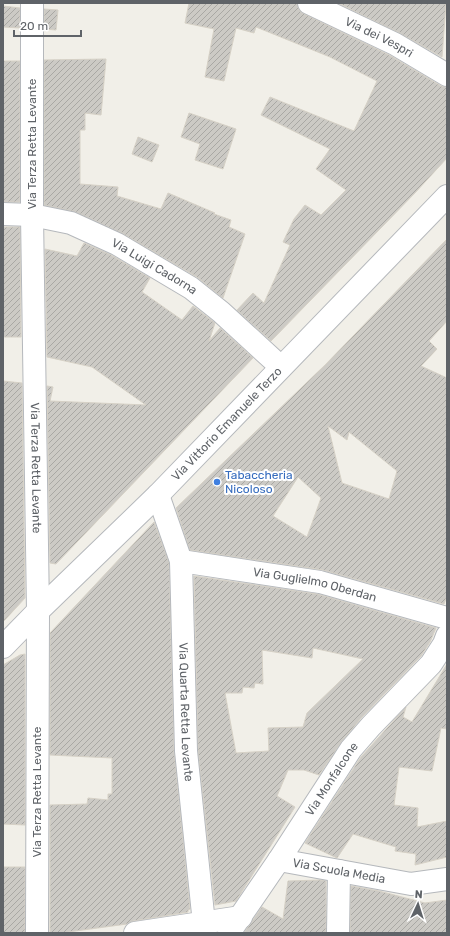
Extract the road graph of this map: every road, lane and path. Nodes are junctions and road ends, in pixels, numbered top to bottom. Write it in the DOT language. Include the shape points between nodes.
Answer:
graph roads {
  1 [pos="32,3"];
  2 [pos="309,3"];
  3 [pos="447,75"];
  4 [pos="447,197"];
  5 [pos="3,214"];
  6 [pos="32,215"];
  7 [pos="281,367"];
  8 [pos="158,495"];
  9 [pos="181,561"];
  10 [pos="38,610"];
  11 [pos="447,618"];
  12 [pos="447,636"];
  13 [pos="3,647"];
  14 [pos="279,860"];
  15 [pos="339,871"];
  16 [pos="447,879"];
  17 [pos="235,925"];
  18 [pos="204,927"];
  19 [pos="36,933"];
  20 [pos="135,933"];
  21 [pos="338,933"];
  1 -- 6 [label="street, Via Terza Retta Levante"];
  2 -- 3 [label="street, Via dei Vespri" via="395,44"];
  4 -- 7 [label="street, Via Vittorio Emanuele Terzo"];
  5 -- 6 [label="street, Via Luigi Cadorna"];
  6 -- 7 [label="street, Via Luigi Cadorna" via="71,223 117,244 191,288"];
  6 -- 10 [label="street, Via Terza Retta Levante"];
  7 -- 8 [label="street, Via Vittorio Emanuele Terzo"];
  8 -- 9 [label="street, Via Quarta Retta Levante"];
  8 -- 10 [label="street, Via Vittorio Emanuele Terzo"];
  9 -- 11 [label="street, Via Guglielmo Oberdan" via="320,582"];
  9 -- 18 [label="street, Via Quarta Retta Levante" via="186,751"];
  10 -- 13 [label="street, Via Vittorio Emanuele Terzo"];
  10 -- 19 [label="street, Via Terza Retta Levante"];
  12 -- 14 [label="street, Via Monfalcone" via="431,664 351,750"];
  14 -- 15 [label="street, Via Scuola Media"];
  14 -- 17 [label="street, Via Monfalcone"];
  15 -- 16 [label="street, Via Scuola Media" via="411,884"];
  15 -- 21 [label="street"];
  17 -- 18 [label="street"];
  18 -- 20 [label="street"];
}
